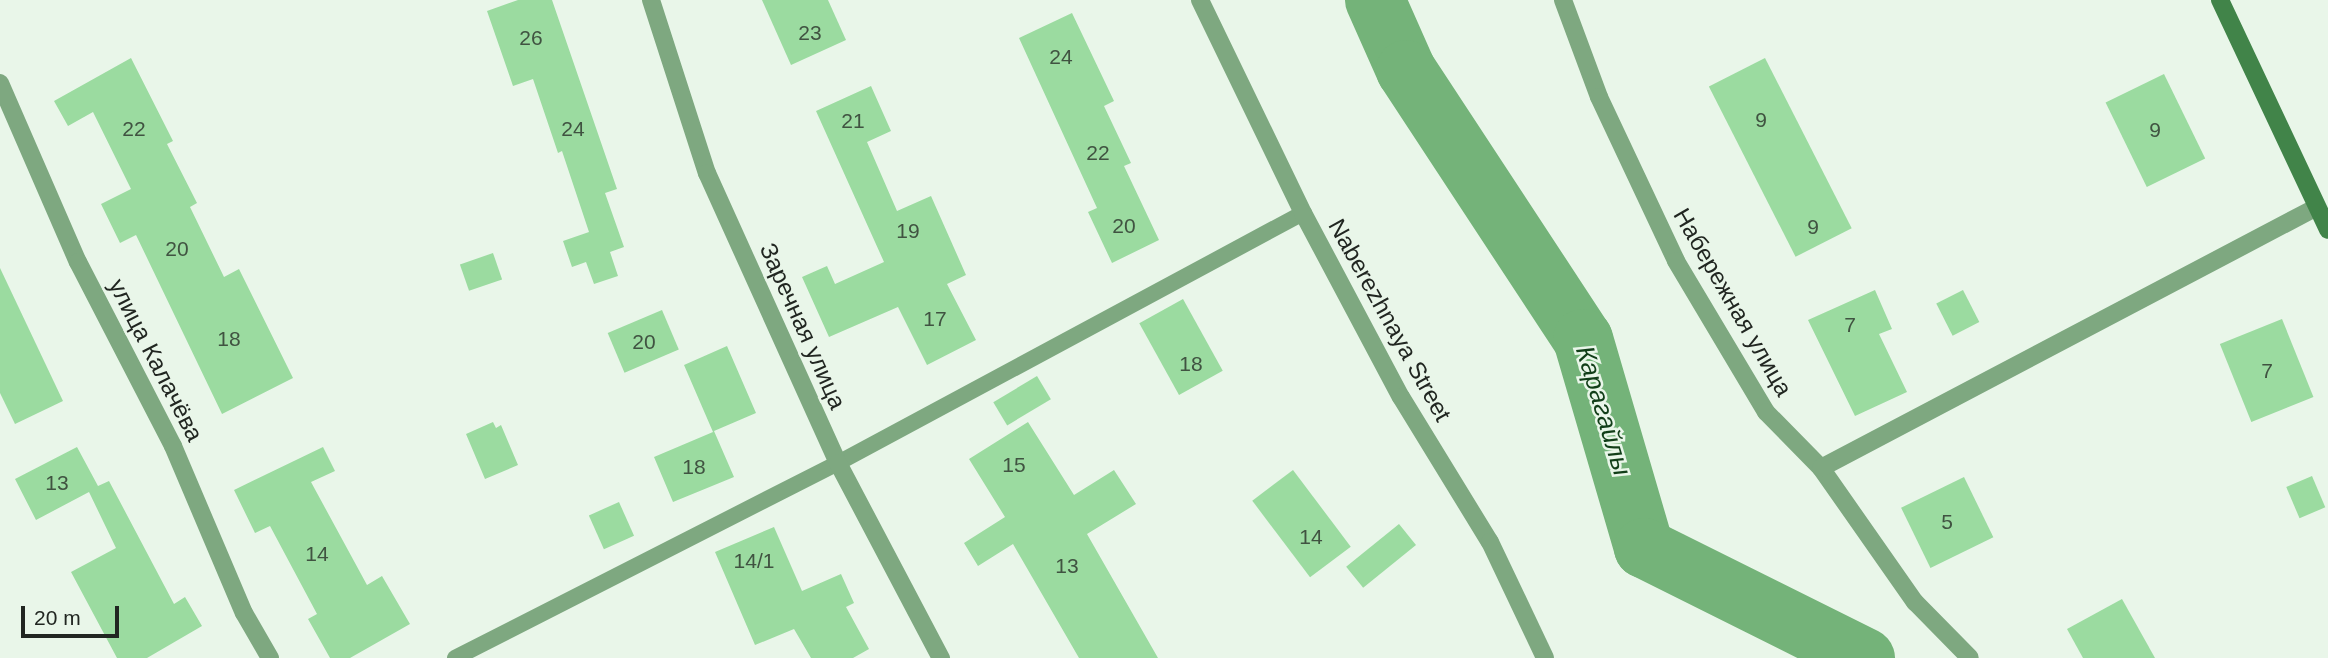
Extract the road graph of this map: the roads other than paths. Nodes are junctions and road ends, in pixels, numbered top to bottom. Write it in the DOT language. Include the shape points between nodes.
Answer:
graph roads {
  1 [pos="651,0"];
  2 [pos="1200,0"];
  3 [pos="1563,0"];
  4 [pos="2220,0"];
  5 [pos="0,83"];
  6 [pos="2315,208"];
  7 [pos="1303,213"];
  8 [pos="2328,230"];
  9 [pos="838,463"];
  10 [pos="1821,468"];
  11 [pos="270,658"];
  12 [pos="455,658"];
  13 [pos="941,658"];
  14 [pos="1545,658"];
  15 [pos="1970,658"];
  1 -- 9 [label="street, Заречная улица" via="707,173"];
  2 -- 7 [label="street, Naberezhnaya Street"];
  3 -- 10 [label="street, Набережная улица" via="1599,97 1676,261 1766,412"];
  4 -- 6 [label="main road"];
  5 -- 11 [label="street, улица Калачёва" via="78,262 173,446 244,613"];
  6 -- 8 [label="main road"];
  6 -- 10 [label="street"];
  7 -- 9 [label="lane"];
  7 -- 14 [label="street, Naberezhnaya Street" via="1401,397 1490,542"];
  9 -- 12 [label="lane"];
  9 -- 13 [label="street, Заречная улица"];
  10 -- 15 [label="street, Набережная улица" via="1915,602"];
}
